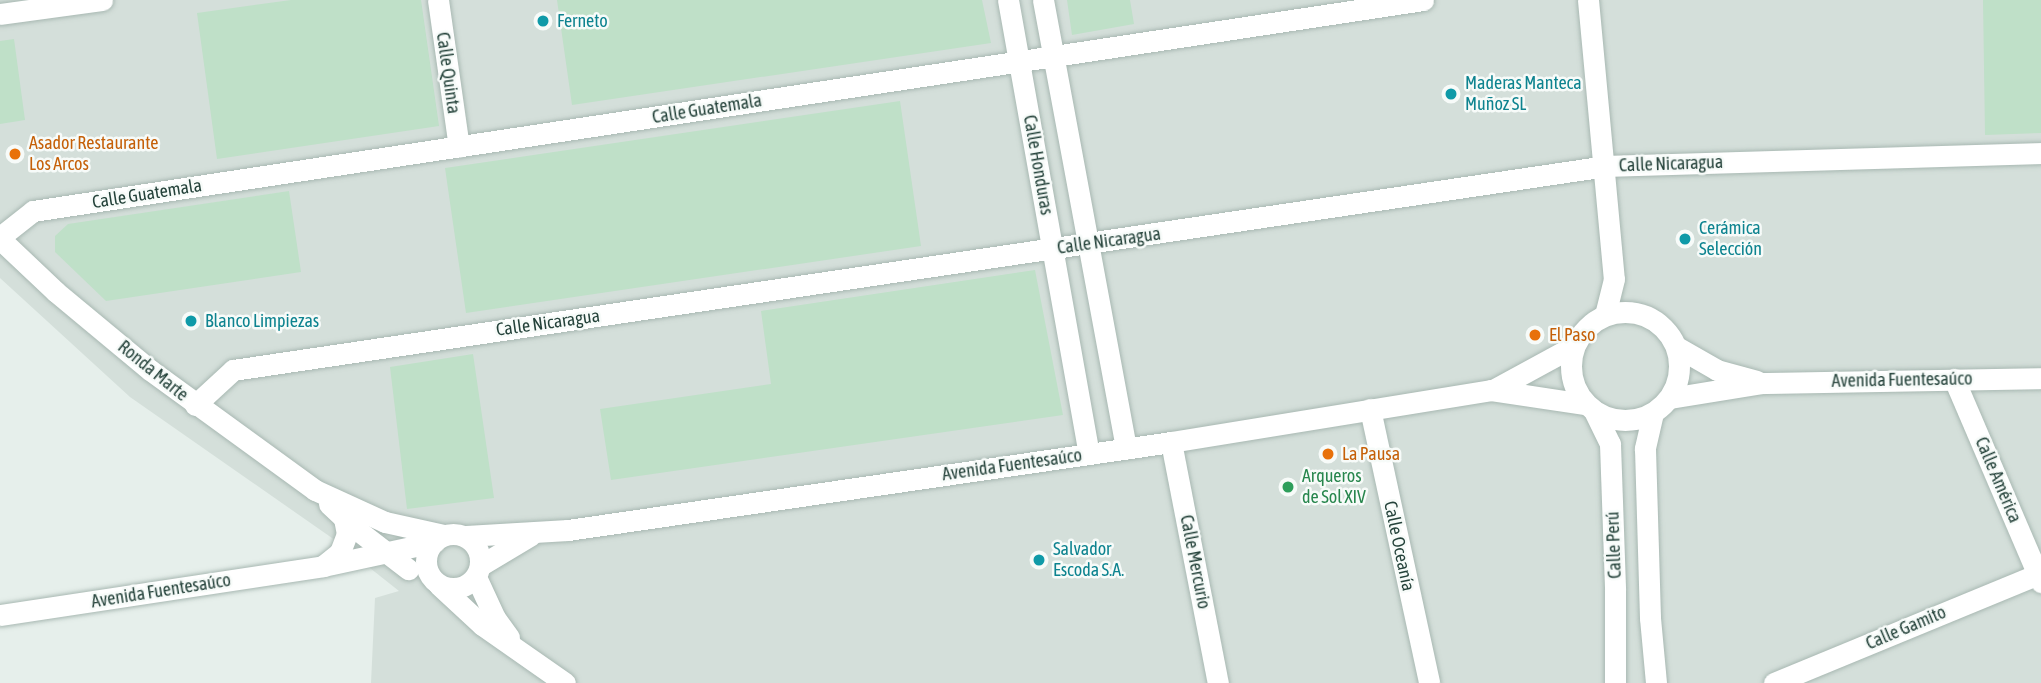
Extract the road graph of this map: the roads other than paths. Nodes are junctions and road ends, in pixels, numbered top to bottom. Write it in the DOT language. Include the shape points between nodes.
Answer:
graph roads {
  1 [pos="102,0"];
  2 [pos="438,0"];
  3 [pos="1008,0"];
  4 [pos="1043,0"];
  5 [pos="1423,0"];
  6 [pos="1588,0"];
  7 [pos="0,14"];
  8 [pos="1054,56"];
  9 [pos="1019,62"];
  10 [pos="459,146"];
  11 [pos="2041,153"];
  12 [pos="1606,166"];
  13 [pos="0,238"];
  14 [pos="1089,245"];
  15 [pos="1053,249"];
  16 [pos="1614,279"];
  17 [pos="1637,312"];
  18 [pos="1605,315"];
  19 [pos="1574,346"];
  20 [pos="1677,347"];
  21 [pos="2041,378"];
  22 [pos="1954,379"];
  23 [pos="1763,383"];
  24 [pos="1491,390"];
  25 [pos="1670,398"];
  26 [pos="195,405"];
  27 [pos="1590,407"];
  28 [pos="1370,410"];
  29 [pos="1653,413"];
  30 [pos="1171,442"];
  31 [pos="1126,448"];
  32 [pos="1089,453"];
  33 [pos="315,490"];
  34 [pos="344,518"];
  35 [pos="532,534"];
  36 [pos="466,536"];
  37 [pos="438,538"];
  38 [pos="388,551"];
  39 [pos="323,566"];
  40 [pos="478,571"];
  41 [pos="426,576"];
  42 [pos="2039,578"];
  43 [pos="0,615"];
  44 [pos="517,647"];
  45 [pos="565,683"];
  46 [pos="1218,683"];
  47 [pos="1429,683"];
  48 [pos="1615,683"];
  49 [pos="1656,683"];
  50 [pos="1774,683"];
  1 -- 7 [label="street"];
  2 -- 10 [label="street, Calle Quinta"];
  3 -- 9 [label="street, Calle Honduras"];
  4 -- 8 [label="street, Calle Honduras"];
  5 -- 8 [label="street, Calle Guatemala"];
  6 -- 12 [label="street"];
  8 -- 9 [label="street, Calle Guatemala"];
  8 -- 14 [label="street, Calle Honduras"];
  9 -- 10 [label="street, Calle Guatemala"];
  9 -- 15 [label="street, Calle Honduras"];
  10 -- 13 [label="street, Calle Guatemala" via="33,211"];
  11 -- 12 [label="street, Calle Nicaragua"];
  12 -- 14 [label="street, Calle Nicaragua"];
  12 -- 16 [label="street"];
  13 -- 26 [label="street, Ronda Marte" via="56,292"];
  14 -- 15 [label="street, Calle Nicaragua"];
  14 -- 31 [label="street, Calle Honduras"];
  15 -- 26 [label="street, Calle Nicaragua" via="233,370"];
  15 -- 32 [label="street, Calle Honduras"];
  16 -- 17 [label="street"];
  16 -- 18 [label="street"];
  17 -- 18 [label="street"];
  17 -- 20 [label="street" via="1661,324"];
  18 -- 19 [label="street" via="1586,327"];
  19 -- 24 [label="street, Avenida Fuentesaúco"];
  19 -- 27 [label="street" via="1572,376"];
  20 -- 23 [label="street, Avenida Fuentesaúco" via="1717,370"];
  20 -- 25 [label="street" via="1678,382"];
  21 -- 22 [label="street, Avenida Fuentesaúco"];
  22 -- 23 [label="street, Avenida Fuentesaúco"];
  22 -- 42 [label="street, Calle América"];
  23 -- 25 [label="street, Avenida Fuentesaúco"];
  24 -- 27 [label="street, Avenida Fuentesaúco"];
  24 -- 28 [label="street, Avenida Fuentesaúco"];
  25 -- 29 [label="street"];
  26 -- 33 [label="street, Ronda Marte"];
  27 -- 29 [label="street" via="1613,419 1634,420"];
  27 -- 48 [label="street, Calle Perú" via="1610,444"];
  28 -- 30 [label="street, Avenida Fuentesaúco"];
  28 -- 47 [label="street, Calle Oceanía"];
  29 -- 49 [label="street, Calle Perú" via="1645,449"];
  30 -- 31 [label="street, Avenida Fuentesaúco"];
  30 -- 46 [label="street, Calle Mercurio"];
  31 -- 32 [label="street, Avenida Fuentesaúco"];
  32 -- 35 [label="street, Avenida Fuentesaúco"];
  33 -- 34 [label="street, Ronda Marte"];
  33 -- 37 [label="street, Ronda Marte" via="385,522"];
  34 -- 38 [label="street, Ronda Marte"];
  34 -- 39 [label="street" via="347,534 340,552"];
  35 -- 36 [label="street, Avenida Fuentesaúco"];
  35 -- 40 [label="street, Avenida Fuentesaúco"];
  36 -- 37 [label="street"];
  36 -- 40 [label="street" via="475,543"];
  37 -- 38 [label="street, Avenida Fuentesaúco"];
  37 -- 41 [label="street" via="426,557"];
  38 -- 39 [label="street, Avenida Fuentesaúco"];
  38 -- 41 [label="street, Ronda Marte"];
  39 -- 41 [label="street, Avenida Fuentesaúco"];
  39 -- 43 [label="street, Avenida Fuentesaúco"];
  40 -- 41 [label="street" via="455,588"];
  40 -- 44 [label="street, Ronda Marte" via="495,618"];
  41 -- 44 [label="street, Ronda Marte" via="482,625"];
  42 -- 50 [label="street, Calle Gamito"];
  44 -- 45 [label="street, Ronda Marte"];
}
